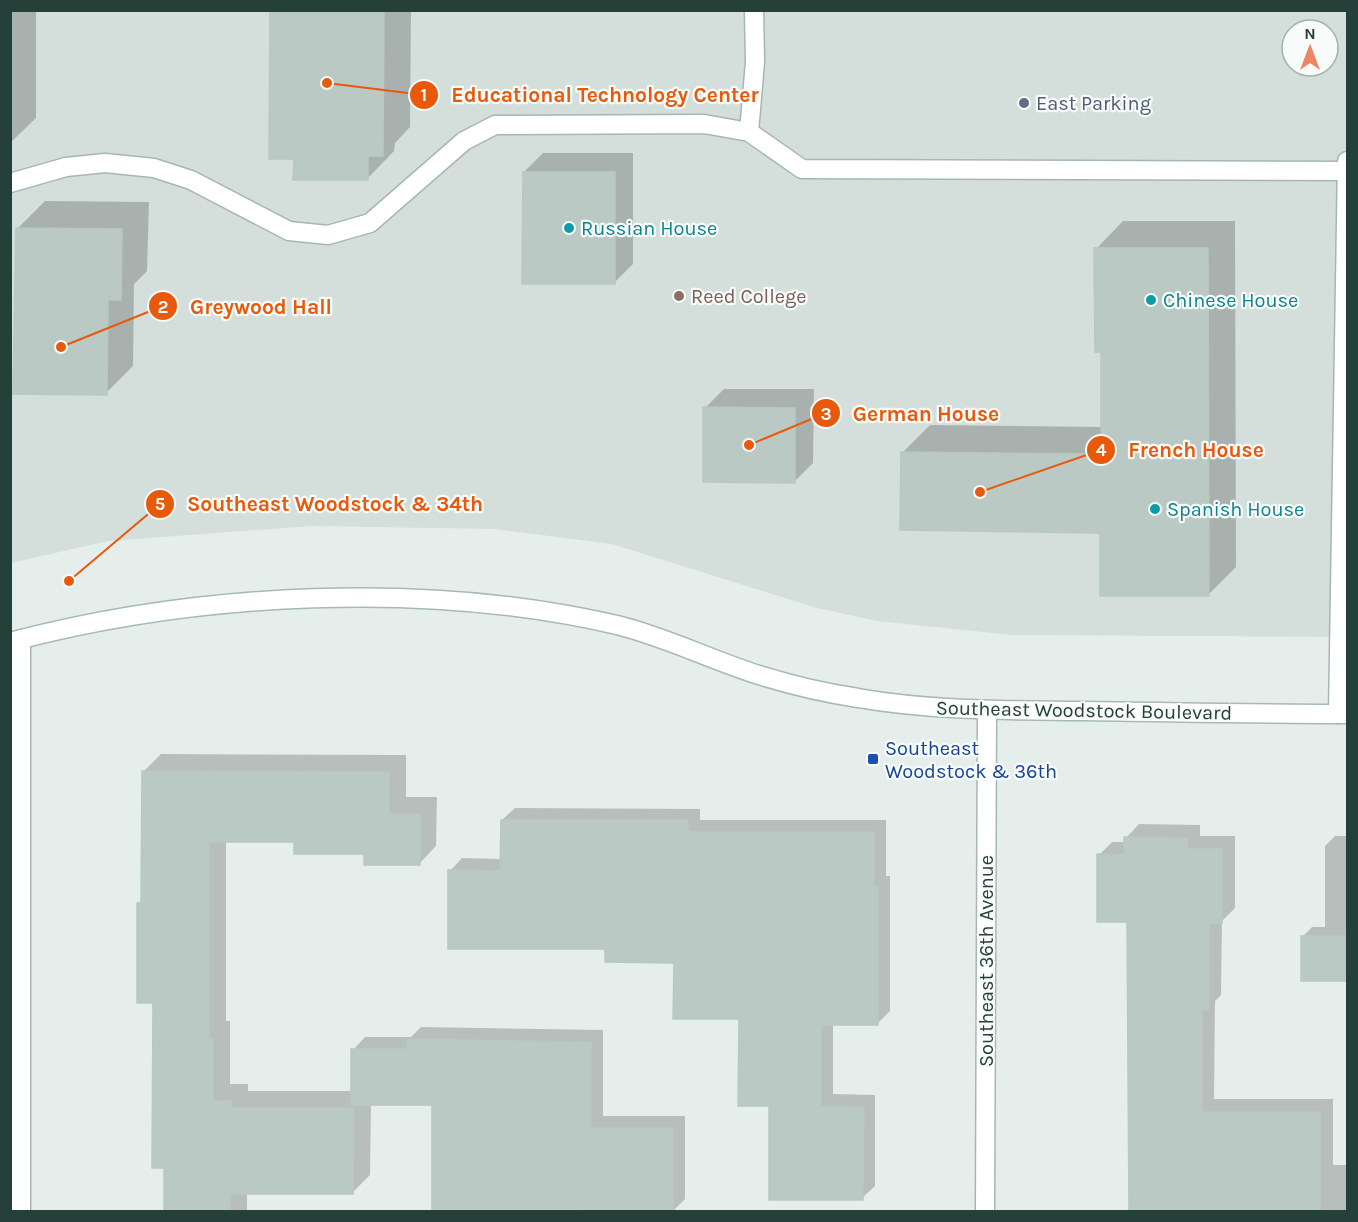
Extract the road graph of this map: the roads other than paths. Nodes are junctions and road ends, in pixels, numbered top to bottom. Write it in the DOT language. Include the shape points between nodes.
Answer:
graph roads {
  1 [pos="754,10"];
  2 [pos="749,132"];
  3 [pos="1347,167"];
  4 [pos="10,183"];
  5 [pos="16,640"];
  6 [pos="987,711"];
  7 [pos="1343,714"];
  8 [pos="21,1212"];
  9 [pos="985,1212"];
  1 -- 2 [label="main road" via="755,62"];
  2 -- 3 [label="main road" via="802,168"];
  2 -- 4 [label="main road" via="704,124 495,125 464,141 370,223 328,235 289,231 191,180 154,168 105,163 76,166"];
  3 -- 7 [label="main road"];
  5 -- 6 [label="main road, Southeast Woodstock Boulevard" via="202,606 290,600 447,600 568,614 623,627 758,675 859,699"];
  5 -- 8 [label="main road"];
  6 -- 7 [label="main road, Southeast Woodstock Boulevard"];
  6 -- 9 [label="main road, Southeast 36th Avenue"];
}
